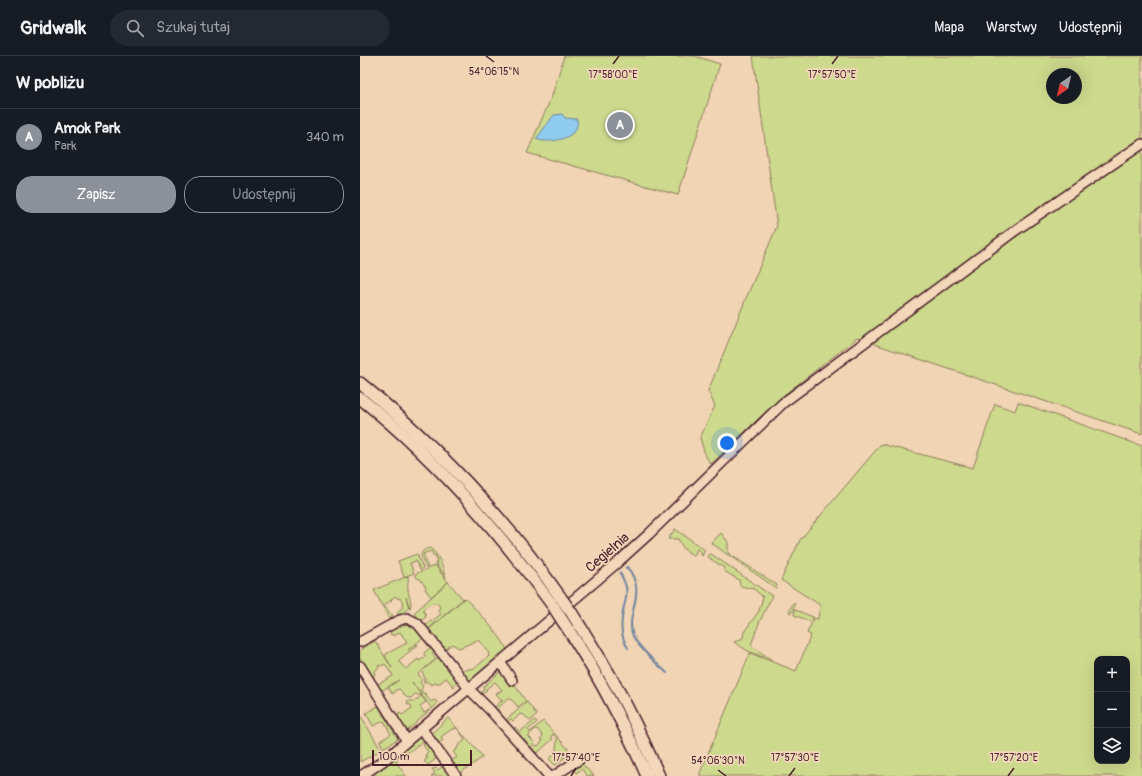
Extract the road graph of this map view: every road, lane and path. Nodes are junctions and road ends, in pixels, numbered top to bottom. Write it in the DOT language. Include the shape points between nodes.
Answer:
graph roads {
  1 [pos="1142,144"];
  2 [pos="360,383"];
  3 [pos="360,398"];
  4 [pos="557,602"];
  5 [pos="567,616"];
  6 [pos="360,642"];
  7 [pos="500,662"];
  8 [pos="360,666"];
  9 [pos="512,680"];
  10 [pos="469,689"];
  11 [pos="422,729"];
  12 [pos="407,741"];
  13 [pos="580,759"];
  14 [pos="361,776"];
  15 [pos="456,776"];
  16 [pos="549,776"];
  17 [pos="554,776"];
  18 [pos="647,776"];
  19 [pos="659,776"];
  1 -- 7 [label="street, Cegielnia" via="1016,230 783,403 649,534"];
  2 -- 4 [label="main road" via="426,441 483,500 524,548"];
  3 -- 4 [label="main road" via="419,449"];
  4 -- 5 [label="main road, bridge"];
  5 -- 18 [label="main road"];
  5 -- 19 [label="main road" via="600,658 627,706"];
  6 -- 10 [label="street" via="408,618 417,623"];
  7 -- 9 [label="street"];
  7 -- 10 [label="street, Cegielnia"];
  8 -- 12 [label="street"];
  10 -- 11 [label="street, Cegielnia"];
  10 -- 16 [label="street"];
  11 -- 12 [label="street, Cegielnia"];
  11 -- 15 [label="street"];
  12 -- 14 [label="street, Cegielnia"];
  13 -- 17 [label="street"];
}
